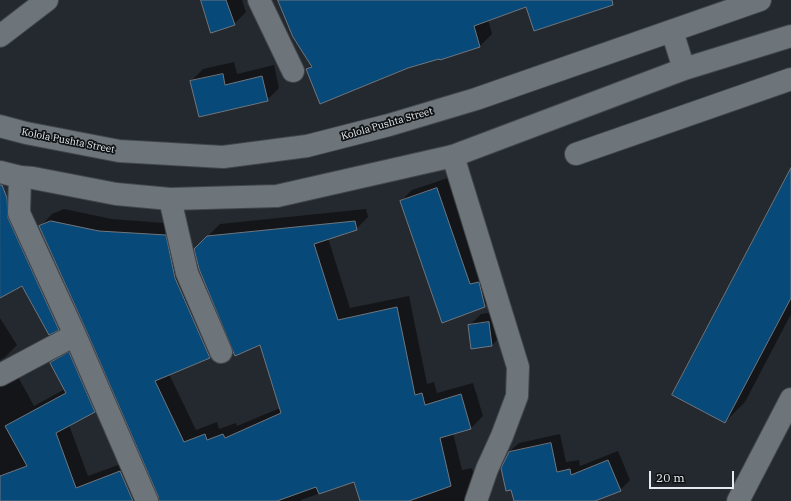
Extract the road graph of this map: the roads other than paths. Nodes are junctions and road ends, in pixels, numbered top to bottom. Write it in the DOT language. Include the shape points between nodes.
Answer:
graph roads {
  1 [pos="47,0"];
  2 [pos="259,0"];
  3 [pos="760,0"];
  4 [pos="672,31"];
  5 [pos="0,36"];
  6 [pos="791,36"];
  7 [pos="684,69"];
  8 [pos="293,71"];
  9 [pos="791,80"];
  10 [pos="0,126"];
  11 [pos="576,154"];
  12 [pos="453,156"];
  13 [pos="10,175"];
  14 [pos="170,199"];
  15 [pos="75,335"];
  16 [pos="221,352"];
  17 [pos="0,375"];
  18 [pos="791,399"];
  19 [pos="147,501"];
  20 [pos="476,501"];
  21 [pos="738,501"];
  1 -- 5 [label="main road"];
  2 -- 8 [label="main road"];
  3 -- 4 [label="main road, Kolola Pushta Street"];
  4 -- 7 [label="main road"];
  4 -- 10 [label="main road, Kolola Pushta Street" via="476,99 306,146 223,157 119,151"];
  6 -- 7 [label="main road"];
  7 -- 12 [label="main road"];
  9 -- 11 [label="main road"];
  12 -- 14 [label="main road" via="277,196"];
  12 -- 20 [label="main road" via="518,367 517,396"];
  13 -- 14 [label="main road" via="116,194"];
  13 -- 15 [label="main road" via="19,213"];
  14 -- 16 [label="main road" via="187,273"];
  15 -- 17 [label="main road"];
  15 -- 19 [label="main road"];
  18 -- 21 [label="main road"];
}
